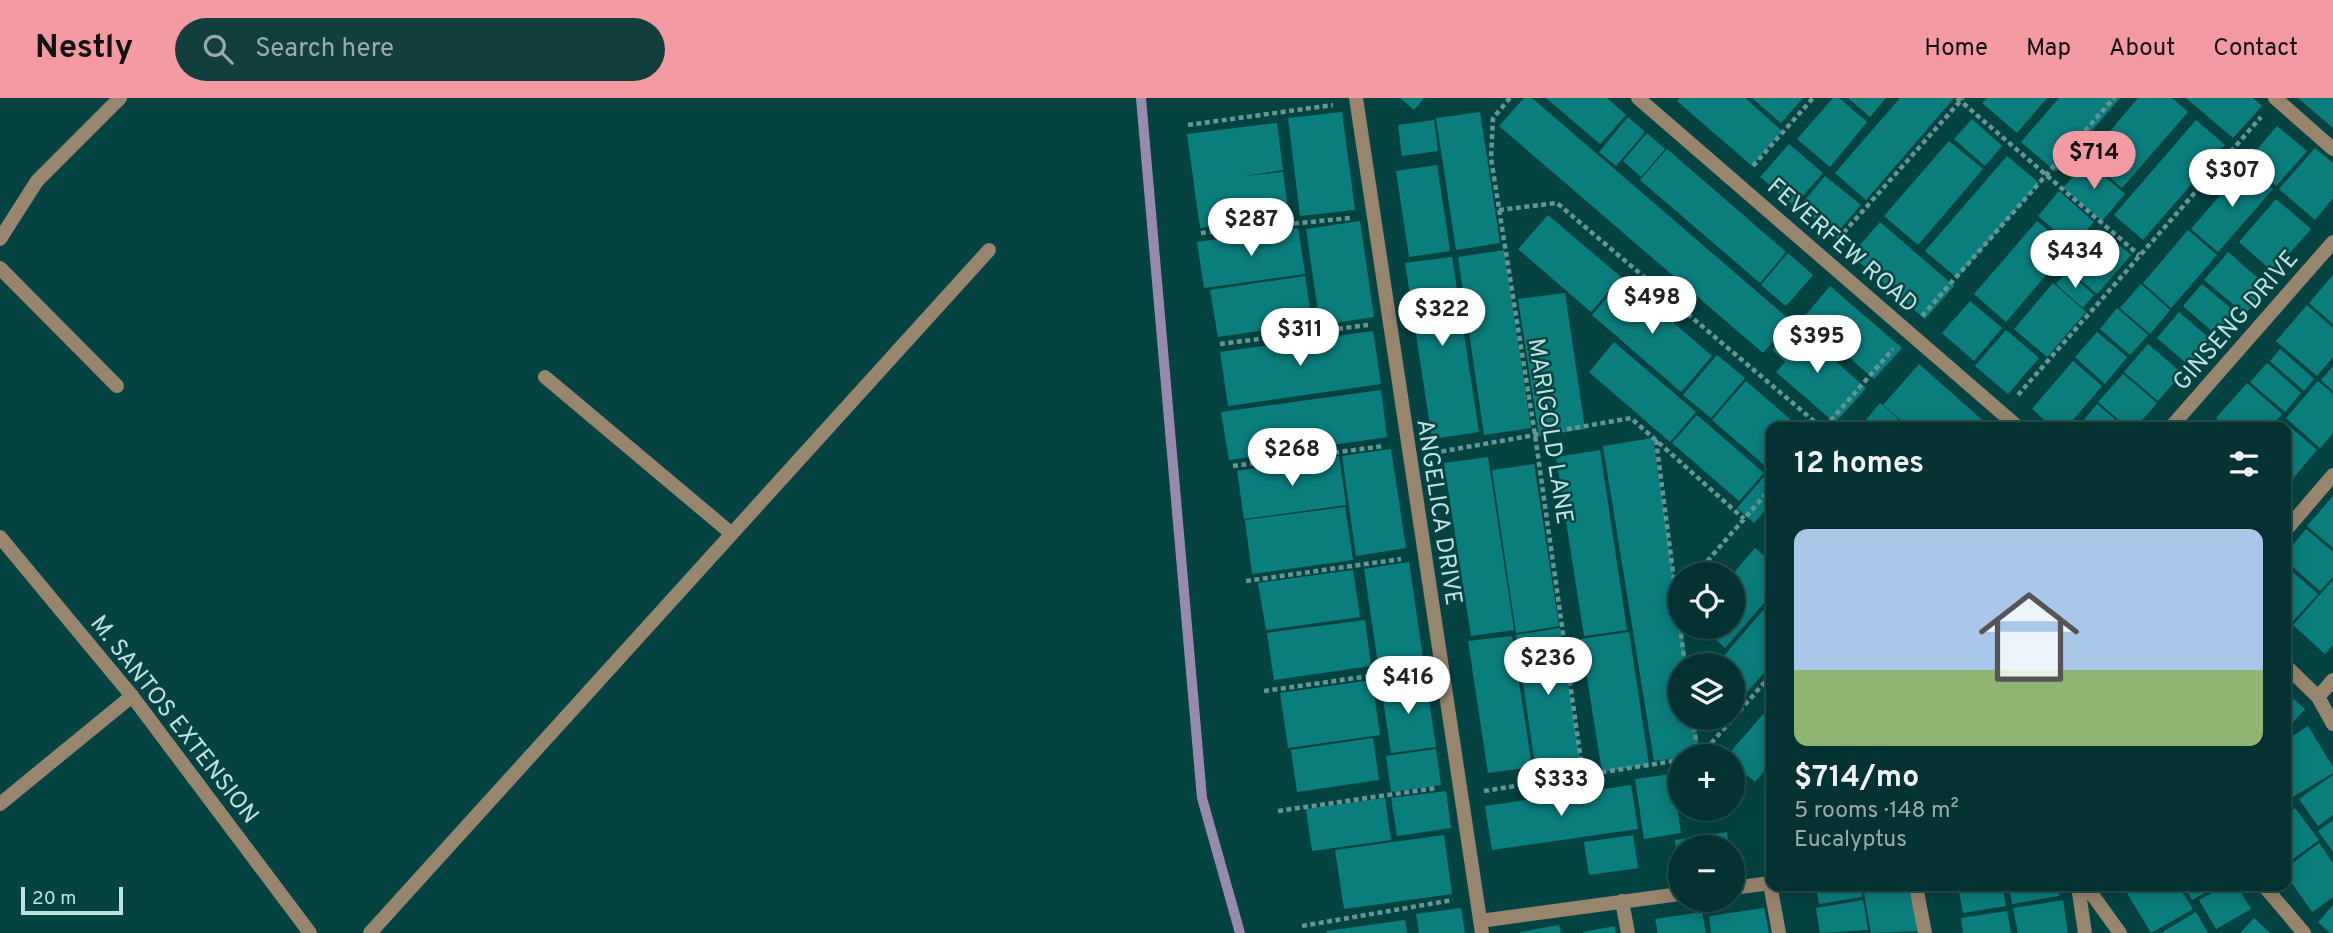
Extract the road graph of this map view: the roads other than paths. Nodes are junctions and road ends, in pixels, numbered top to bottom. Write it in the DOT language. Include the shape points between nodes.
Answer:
graph roads {
  1 [pos="120,98"];
  2 [pos="1638,98"];
  3 [pos="2276,98"];
  4 [pos="1355,100"];
  5 [pos="2333,149"];
  6 [pos="1,234"];
  7 [pos="2333,242"];
  8 [pos="989,250"];
  9 [pos="0,268"];
  10 [pos="545,377"];
  11 [pos="117,386"];
  12 [pos="2012,422"];
  13 [pos="2175,422"];
  14 [pos="2333,475"];
  15 [pos="2291,524"];
  16 [pos="732,534"];
  17 [pos="0,537"];
  18 [pos="2291,671"];
  19 [pos="2333,680"];
  20 [pos="132,696"];
  21 [pos="2318,698"];
  22 [pos="2333,724"];
  23 [pos="0,804"];
  24 [pos="1766,884"];
  25 [pos="1745,886"];
  26 [pos="1772,891"];
  27 [pos="1917,891"];
  28 [pos="2079,891"];
  29 [pos="2090,891"];
  30 [pos="2268,891"];
  31 [pos="1668,895"];
  32 [pos="1622,901"];
  33 [pos="1481,927"];
  34 [pos="310,933"];
  35 [pos="370,933"];
  36 [pos="1628,933"];
  37 [pos="1779,933"];
  38 [pos="1926,933"];
  39 [pos="2085,933"];
  40 [pos="2120,933"];
  41 [pos="2304,933"];
  1 -- 6 [label="street" via="37,181"];
  2 -- 12 [label="street, FEVERFEW ROAD"];
  3 -- 5 [label="street"];
  4 -- 33 [label="street, ANGELICA DRIVE"];
  7 -- 13 [label="street, GINSENG DRIVE"];
  8 -- 16 [label="street"];
  9 -- 11 [label="street"];
  10 -- 16 [label="street"];
  14 -- 15 [label="street"];
  16 -- 35 [label="street"];
  17 -- 20 [label="street, M. SANTOS EXTENSION"];
  18 -- 21 [label="street"];
  19 -- 21 [label="street"];
  20 -- 23 [label="street"];
  20 -- 34 [label="street, M. SANTOS EXTENSION"];
  21 -- 22 [label="street"];
  24 -- 25 [label="street"];
  26 -- 37 [label="street"];
  27 -- 38 [label="street"];
  28 -- 39 [label="street"];
  29 -- 40 [label="street"];
  30 -- 41 [label="street"];
  31 -- 32 [label="street"];
  32 -- 33 [label="street"];
  32 -- 36 [label="street"];
}
